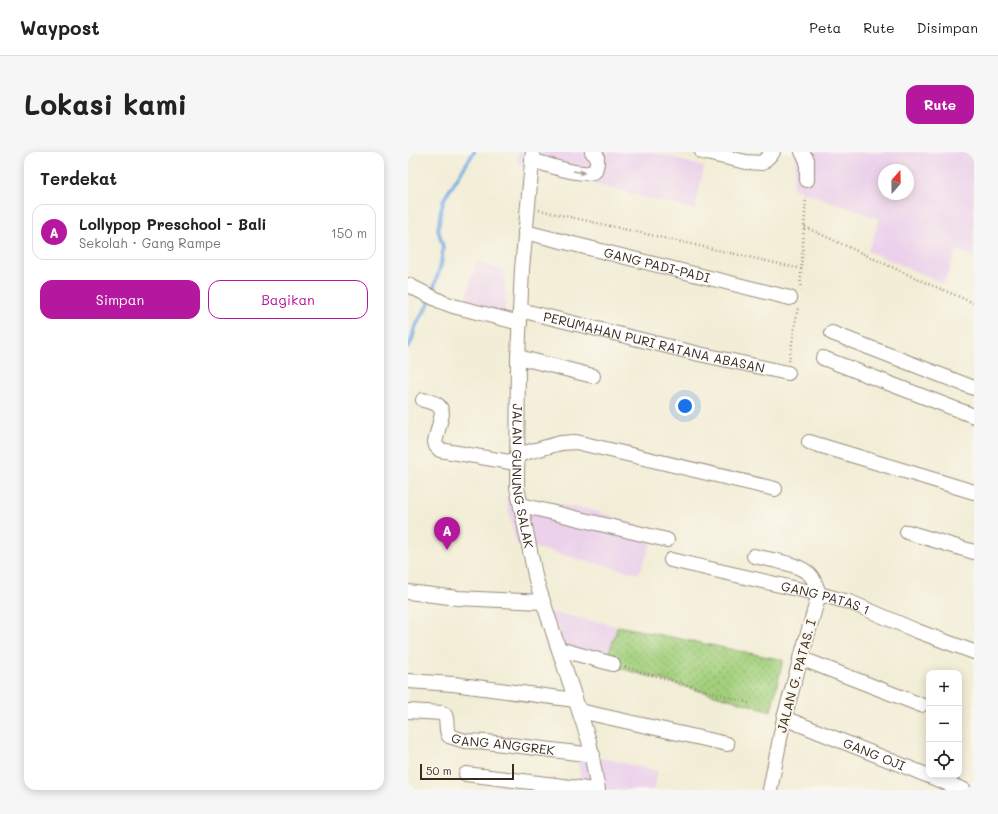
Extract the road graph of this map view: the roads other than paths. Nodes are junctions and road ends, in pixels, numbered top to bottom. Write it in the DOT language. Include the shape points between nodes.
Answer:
graph roads {
  1 [pos="702,152"];
  2 [pos="773,152"];
  3 [pos="802,152"];
  4 [pos="596,153"];
  5 [pos="533,156"];
  6 [pos="807,180"];
  7 [pos="525,232"];
  8 [pos="408,285"];
  9 [pos="796,298"];
  10 [pos="520,317"];
  11 [pos="832,333"];
  12 [pos="518,357"];
  13 [pos="824,358"];
  14 [pos="788,373"];
  15 [pos="593,376"];
  16 [pos="974,388"];
  17 [pos="423,400"];
  18 [pos="974,416"];
  19 [pos="809,442"];
  20 [pos="517,459"];
  21 [pos="775,489"];
  22 [pos="974,492"];
  23 [pos="521,505"];
  24 [pos="907,532"];
  25 [pos="667,540"];
  26 [pos="974,552"];
  27 [pos="754,556"];
  28 [pos="671,560"];
  29 [pos="408,592"];
  30 [pos="818,594"];
  31 [pos="543,602"];
  32 [pos="559,649"];
  33 [pos="974,652"];
  34 [pos="800,658"];
  35 [pos="613,664"];
  36 [pos="408,681"];
  37 [pos="921,705"];
  38 [pos="578,706"];
  39 [pos="408,711"];
  40 [pos="784,718"];
  41 [pos="727,744"];
  42 [pos="593,755"];
  43 [pos="466,774"];
  44 [pos="597,790"];
  45 [pos="770,790"];
  46 [pos="964,790"];
  1 -- 2 [label="street" via="762,163"];
  3 -- 6 [label="street" via="807,160"];
  5 -- 4 [label="street, one-way" via="589,173 595,171"];
  5 -- 7 [label="street, JALAN GUNUNG SALAK"];
  7 -- 9 [label="street, GANG PADI-PADI"];
  7 -- 10 [label="street, JALAN GUNUNG SALAK"];
  8 -- 10 [label="street, PERUMAHAN PURI RATANA ABASAN" via="453,306"];
  10 -- 12 [label="street, JALAN GUNUNG SALAK"];
  10 -- 14 [label="street, PERUMAHAN PURI RATANA ABASAN"];
  11 -- 16 [label="street"];
  12 -- 15 [label="street"];
  12 -- 20 [label="street, JALAN GUNUNG SALAK"];
  13 -- 18 [label="street"];
  17 -- 20 [label="street" via="439,405 442,409 435,442 440,450"];
  19 -- 22 [label="street"];
  20 -- 21 [label="street" via="561,442 576,442"];
  20 -- 23 [label="street, JALAN GUNUNG SALAK" via="517,487"];
  23 -- 25 [label="street"];
  23 -- 31 [label="street, JALAN GUNUNG SALAK"];
  24 -- 26 [label="street"];
  27 -- 30 [label="street" via="802,570 811,576"];
  28 -- 30 [label="street, GANG PATAS 1"];
  29 -- 31 [label="street" via="458,598"];
  30 -- 33 [label="street, GANG PATAS 1" via="852,603"];
  30 -- 34 [label="street, JALAN G. PATAS. I"];
  31 -- 32 [label="street, JALAN GUNUNG SALAK"];
  32 -- 35 [label="street"];
  32 -- 38 [label="street, JALAN GUNUNG SALAK"];
  34 -- 37 [label="street"];
  34 -- 40 [label="street, JALAN G. PATAS. I"];
  36 -- 38 [label="street" via="453,684"];
  38 -- 41 [label="street"];
  38 -- 42 [label="street, JALAN GUNUNG SALAK"];
  39 -- 42 [label="street, GANG ANGGREK" via="442,713 447,719 446,730 449,736 459,740"];
  40 -- 45 [label="street, JALAN G. PATAS. I"];
  40 -- 46 [label="street, GANG OJI"];
  42 -- 44 [label="street, JALAN GUNUNG SALAK"];
  43 -- 44 [label="street"];
}
